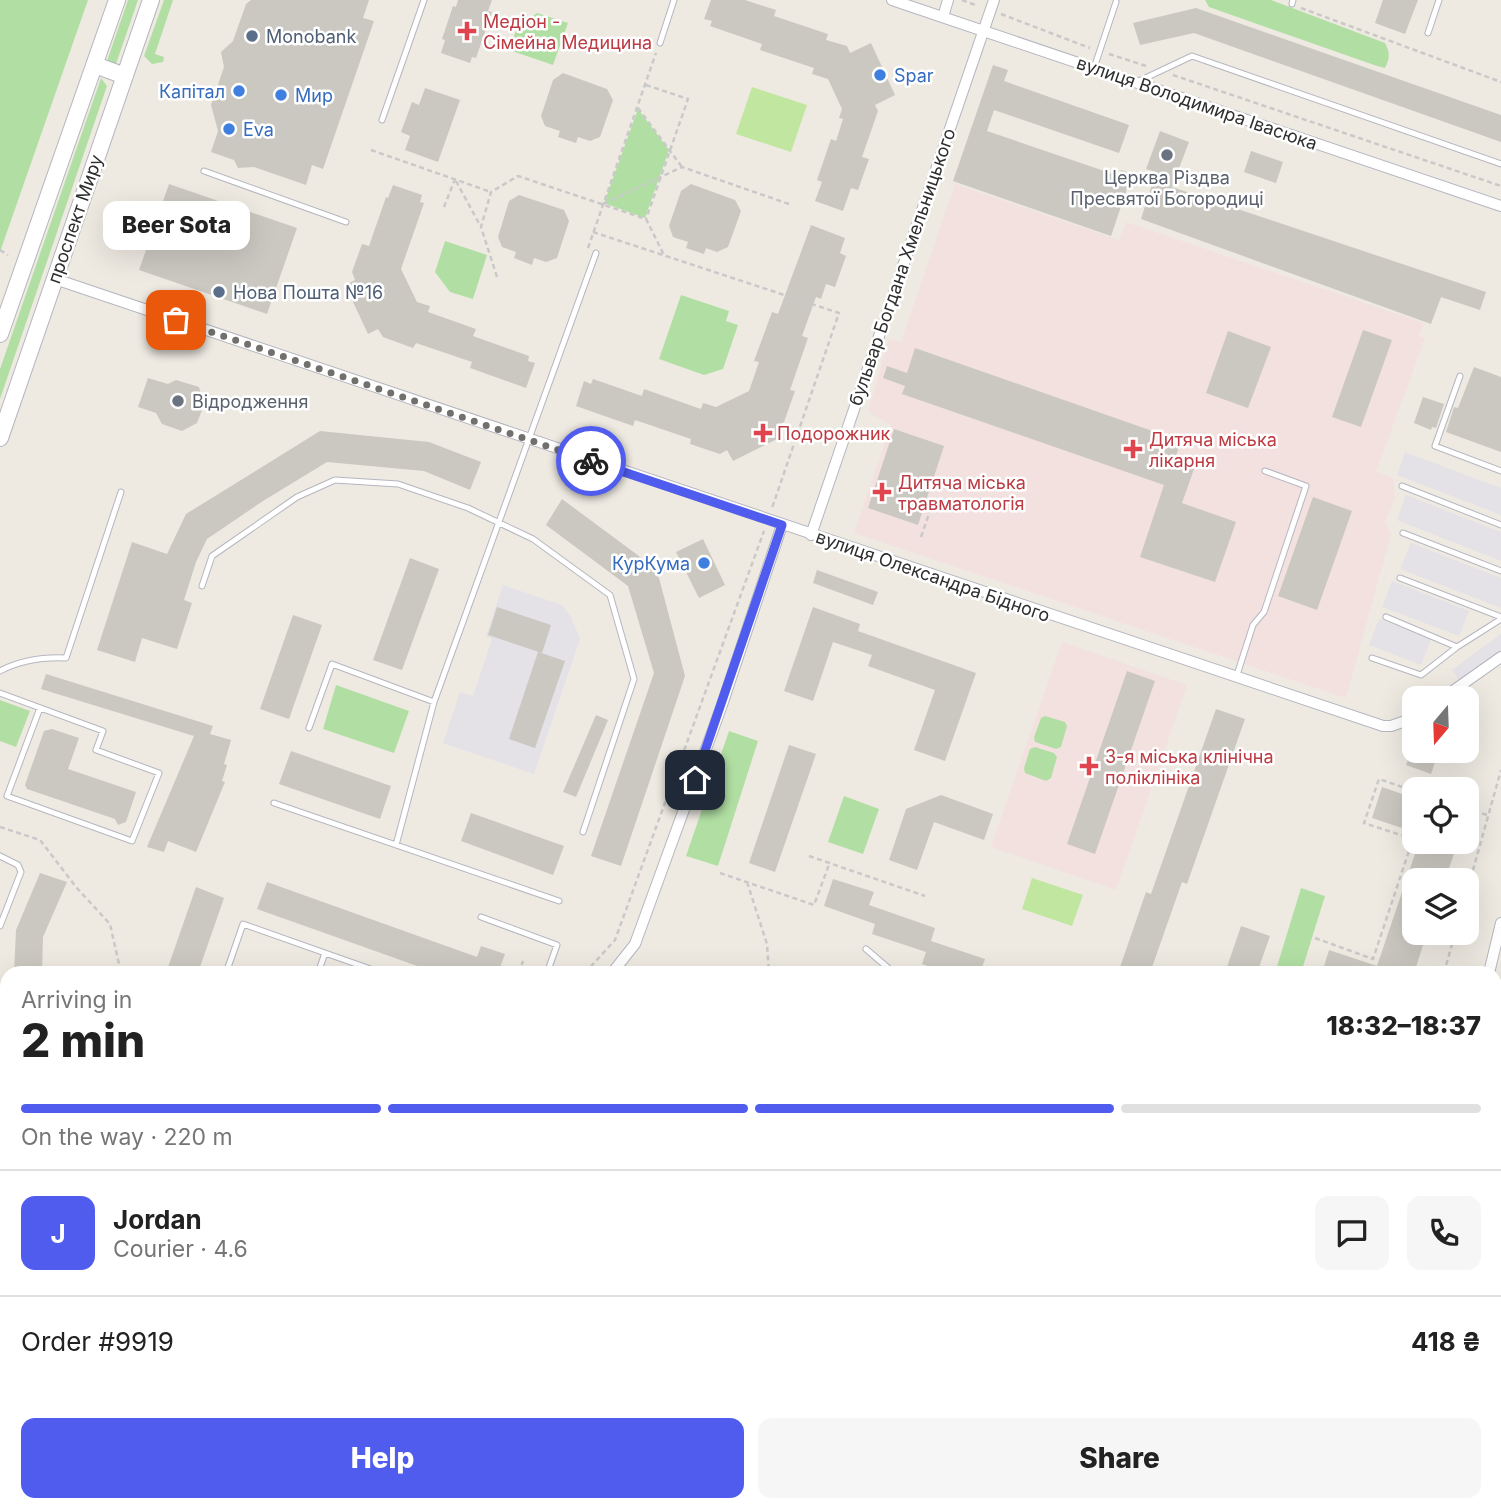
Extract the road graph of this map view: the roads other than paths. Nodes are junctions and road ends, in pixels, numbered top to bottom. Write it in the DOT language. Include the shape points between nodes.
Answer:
graph roads {
  1 [pos="117,0"];
  2 [pos="151,0"];
  3 [pos="424,0"];
  4 [pos="674,0"];
  5 [pos="892,0"];
  6 [pos="948,0"];
  7 [pos="1439,0"];
  8 [pos="1116,2"];
  9 [pos="992,5"];
  10 [pos="943,17"];
  11 [pos="983,31"];
  12 [pos="1428,33"];
  13 [pos="660,43"];
  14 [pos="95,65"];
  15 [pos="1094,68"];
  16 [pos="125,76"];
  17 [pos="1136,83"];
  18 [pos="382,120"];
  19 [pos="1501,164"];
  20 [pos="204,171"];
  21 [pos="1501,206"];
  22 [pos="346,222"];
  23 [pos="596,253"];
  24 [pos="55,279"];
  25 [pos="0,334"];
  26 [pos="1460,376"];
  27 [pos="0,438"];
  28 [pos="530,440"];
  29 [pos="1265,471"];
  30 [pos="1501,471"];
  31 [pos="1402,486"];
  32 [pos="121,492"];
  33 [pos="499,522"];
  34 [pos="782,525"];
  35 [pos="1501,525"];
  36 [pos="1403,533"];
  37 [pos="811,535"];
  38 [pos="1501,571"];
  39 [pos="1400,578"];
  40 [pos="202,586"];
  41 [pos="1386,617"];
  42 [pos="1501,618"];
  43 [pos="1457,647"];
  44 [pos="1501,657"];
  45 [pos="1372,658"];
  46 [pos="0,671"];
  47 [pos="1236,678"];
  48 [pos="1460,686"];
  49 [pos="0,693"];
  50 [pos="434,702"];
  51 [pos="40,708"];
  52 [pos="1402,722"];
  53 [pos="309,729"];
  54 [pos="274,803"];
  55 [pos="583,832"];
  56 [pos="396,845"];
  57 [pos="0,856"];
  58 [pos="559,901"];
  59 [pos="481,917"];
  60 [pos="1501,923"];
  61 [pos="0,926"];
  62 [pos="866,949"];
  63 [pos="325,953"];
  64 [pos="228,966"];
  65 [pos="320,966"];
  66 [pos="362,966"];
  67 [pos="550,966"];
  68 [pos="618,966"];
  69 [pos="886,966"];
  70 [pos="1491,966"];
  1 -- 14 [label="main road, проспект Миру"];
  2 -- 16 [label="main road, проспект Миру"];
  3 -- 18 [label="lane"];
  4 -- 13 [label="lane"];
  5 -- 10 [label="street, вулиця Володимира Івасюка"];
  6 -- 10 [label="street"];
  7 -- 12 [label="lane"];
  8 -- 15 [label="lane"];
  9 -- 11 [label="street, бульвар Богдана Хмельницького"];
  10 -- 11 [label="street, вулиця Володимира Івасюка"];
  11 -- 15 [label="street, вулиця Володимира Івасюка"];
  11 -- 37 [label="street, бульвар Богдана Хмельницького"];
  14 -- 16 [label="main road"];
  14 -- 25 [label="main road, проспект Миру"];
  15 -- 17 [label="street, вулиця Володимира Івасюка"];
  16 -- 24 [label="main road, проспект Миру"];
  17 -- 19 [label="lane" via="1192,56"];
  17 -- 21 [label="street, вулиця Володимира Івасюка"];
  20 -- 22 [label="lane"];
  23 -- 28 [label="lane"];
  24 -- 27 [label="main road, проспект Миру"];
  24 -- 28 [label="street, вулиця Олександра Бідного"];
  26 -- 30 [label="lane" via="1435,446"];
  28 -- 33 [label="lane"];
  28 -- 34 [label="street, вулиця Олександра Бідного"];
  29 -- 47 [label="lane" via="1306,486 1264,612 1253,625"];
  31 -- 35 [label="lane"];
  32 -- 46 [label="lane" via="65,658 30,660"];
  33 -- 40 [label="lane" via="398,484 335,480 297,497 212,556"];
  33 -- 50 [label="lane"];
  33 -- 55 [label="lane" via="533,538 610,596 634,679"];
  34 -- 37 [label="street, вулиця Олександра Бідного"];
  34 -- 68 [label="street" via="635,944"];
  36 -- 38 [label="lane"];
  37 -- 47 [label="street, вулиця Олександра Бідного"];
  39 -- 42 [label="lane"];
  41 -- 43 [label="lane"];
  42 -- 43 [label="lane"];
  43 -- 45 [label="lane" via="1421,675"];
  44 -- 48 [label="street"];
  47 -- 52 [label="street, вулиця Олександра Бідного" via="1383,726"];
  49 -- 51 [label="lane"];
  50 -- 53 [label="lane" via="332,664"];
  50 -- 56 [label="lane"];
  51 -- 51 [label="lane" via="7,796 132,841 159,773 96,750 103,731"];
  54 -- 56 [label="lane"];
  56 -- 58 [label="lane"];
  57 -- 61 [label="lane" via="18,865 21,872"];
  59 -- 67 [label="lane" via="558,946"];
  60 -- 70 [label="street"];
  62 -- 69 [label="lane"];
  63 -- 64 [label="lane" via="243,925"];
  63 -- 65 [label="lane"];
  63 -- 66 [label="lane"];
}
